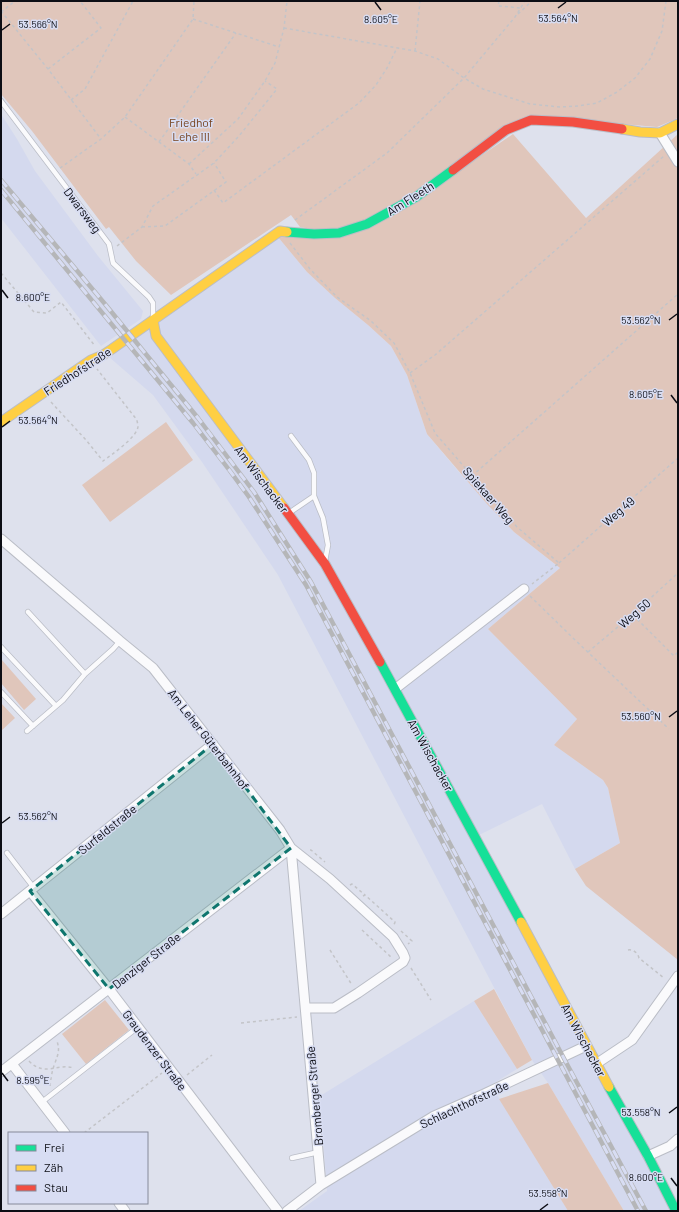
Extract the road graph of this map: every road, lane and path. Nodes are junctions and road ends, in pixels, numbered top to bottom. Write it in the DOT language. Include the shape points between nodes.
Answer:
graph roads {
  1 [pos="15,1"];
  2 [pos="80,1"];
  3 [pos="133,1"];
  4 [pos="194,1"];
  5 [pos="287,1"];
  6 [pos="420,1"];
  7 [pos="499,1"];
  8 [pos="525,1"];
  9 [pos="532,1"];
  10 [pos="666,1"];
  11 [pos="521,8"];
  12 [pos="1,11"];
  13 [pos="515,17"];
  14 [pos="193,19"];
  15 [pos="284,28"];
  16 [pos="236,33"];
  17 [pos="279,47"];
  18 [pos="398,48"];
  19 [pos="415,51"];
  20 [pos="48,69"];
  21 [pos="464,78"];
  22 [pos="265,81"];
  23 [pos="71,100"];
  24 [pos="1,101"];
  25 [pos="125,117"];
  26 [pos="678,124"];
  27 [pos="660,133"];
  28 [pos="101,139"];
  29 [pos="159,142"];
  30 [pos="670,150"];
  31 [pos="678,162"];
  32 [pos="214,163"];
  33 [pos="188,164"];
  34 [pos="55,172"];
  35 [pos="196,175"];
  36 [pos="214,190"];
  37 [pos="293,222"];
  38 [pos="142,227"];
  39 [pos="280,231"];
  40 [pos="111,250"];
  41 [pos="1,272"];
  42 [pos="678,294"];
  43 [pos="153,320"];
  44 [pos="102,355"];
  45 [pos="98,370"];
  46 [pos="410,373"];
  47 [pos="43,393"];
  48 [pos="1,422"];
  49 [pos="291,436"];
  50 [pos="678,458"];
  51 [pos="472,476"];
  52 [pos="314,496"];
  53 [pos="288,514"];
  54 [pos="1,539"];
  55 [pos="559,563"];
  56 [pos="325,564"];
  57 [pos="678,573"];
  58 [pos="524,589"];
  59 [pos="28,612"];
  60 [pos="632,615"];
  61 [pos="120,641"];
  62 [pos="1,647"];
  63 [pos="588,652"];
  64 [pos="678,652"];
  65 [pos="85,674"];
  66 [pos="395,689"];
  67 [pos="1,692"];
  68 [pos="56,706"];
  69 [pos="33,726"];
  70 [pos="669,729"];
  71 [pos="26,731"];
  72 [pos="213,744"];
  73 [pos="291,848"];
  74 [pos="7,853"];
  75 [pos="346,882"];
  76 [pos="32,889"];
  77 [pos="365,895"];
  78 [pos="356,903"];
  79 [pos="1,914"];
  80 [pos="362,930"];
  81 [pos="412,941"];
  82 [pos="330,950"];
  83 [pos="628,950"];
  84 [pos="402,960"];
  85 [pos="678,976"];
  86 [pos="671,985"];
  87 [pos="109,989"];
  88 [pos="358,993"];
  89 [pos="431,1000"];
  90 [pos="306,1012"];
  91 [pos="241,1023"];
  92 [pos="138,1027"];
  93 [pos="57,1041"];
  94 [pos="586,1046"];
  95 [pos="25,1054"];
  96 [pos="212,1056"];
  97 [pos="12,1064"];
  98 [pos="596,1064"];
  99 [pos="169,1068"];
  100 [pos="53,1069"];
  101 [pos="1,1072"];
  102 [pos="78,1074"];
  103 [pos="179,1081"];
  104 [pos="52,1094"];
  105 [pos="42,1102"];
  106 [pos="64,1132"];
  107 [pos="85,1132"];
  108 [pos="678,1139"];
  109 [pos="318,1152"];
  110 [pos="648,1156"];
  111 [pos="292,1158"];
  112 [pos="321,1185"];
  113 [pos="278,1211"];
  114 [pos="287,1211"];
  115 [pos="676,1211"];
  1 -- 12 [label="path"];
  2 -- 20 [label="path" via="101,28"];
  3 -- 23 [label="path" via="85,90"];
  4 -- 14 [label="path"];
  5 -- 15 [label="path"];
  6 -- 19 [label="path"];
  7 -- 11 [label="path" via="498,6"];
  8 -- 11 [label="path"];
  9 -- 13 [label="path"];
  10 -- 21 [label="path" via="662,31 650,59 635,78 597,103 560,107 530,104 483,89"];
  11 -- 13 [label="path"];
  12 -- 20 [label="path"];
  13 -- 21 [label="path"];
  14 -- 16 [label="path"];
  14 -- 25 [label="path"];
  15 -- 17 [label="path"];
  15 -- 18 [label="path"];
  16 -- 17 [label="path"];
  16 -- 29 [label="path"];
  17 -- 22 [label="path"];
  18 -- 19 [label="path"];
  18 -- 36 [label="path" via="376,85 359,103 223,203"];
  19 -- 21 [label="path" via="438,59"];
  20 -- 23 [label="path"];
  21 -- 37 [label="path" via="387,152"];
  22 -- 32 [label="path" via="277,89"];
  22 -- 33 [label="path" via="238,119"];
  23 -- 28 [label="path"];
  24 -- 34 [label="lane, Dwarsweg"];
  25 -- 28 [label="path"];
  25 -- 29 [label="path"];
  26 -- 27 [label="street, Am Fleeth"];
  27 -- 30 [label="street"];
  27 -- 39 [label="street, Am Fleeth" via="573,122 532,120 506,130 416,197 367,224 339,233"];
  28 -- 34 [label="path"];
  29 -- 33 [label="path"];
  30 -- 31 [label="street"];
  30 -- 46 [label="path" via="435,355"];
  32 -- 35 [label="path"];
  32 -- 36 [label="path" via="226,182"];
  33 -- 35 [label="path"];
  34 -- 40 [label="lane, Dwarsweg"];
  35 -- 38 [label="path" via="153,206"];
  36 -- 38 [label="path" via="165,226"];
  38 -- 40 [label="path"];
  39 -- 43 [label="street"];
  39 -- 46 [label="path, Spiekaer Weg" via="310,269 337,297 371,321 394,343"];
  40 -- 43 [label="lane, Dwarsweg" via="113,263 149,297"];
  41 -- 44 [label="path" via="34,312 47,313 61,302"];
  42 -- 51 [label="path"];
  43 -- 44 [label="street, Friedhofstraße"];
  43 -- 53 [label="street, Am Wischacker" via="156,336"];
  44 -- 47 [label="street, Friedhofstraße"];
  45 -- 47 [label="path" via="139,425 127,443 103,461"];
  46 -- 51 [label="path, Spiekaer Weg" via="435,432"];
  47 -- 48 [label="street, Friedhofstraße"];
  49 -- 52 [label="lane" via="309,460 314,473"];
  50 -- 55 [label="path, Weg 49"];
  51 -- 55 [label="path, Spiekaer Weg" via="517,527"];
  52 -- 53 [label="lane"];
  52 -- 56 [label="lane" via="323,518 328,545"];
  53 -- 56 [label="street, Am Wischacker"];
  54 -- 61 [label="street, Am Leher Güterbahnhof"];
  55 -- 58 [label="path"];
  56 -- 66 [label="street, Am Wischacker"];
  57 -- 60 [label="path, Weg 50"];
  58 -- 63 [label="path"];
  58 -- 66 [label="street"];
  59 -- 65 [label="lane"];
  60 -- 63 [label="path, Weg 50"];
  60 -- 64 [label="path" via="674,656"];
  61 -- 65 [label="lane"];
  61 -- 72 [label="street, Am Leher Güterbahnhof" via="153,668"];
  62 -- 68 [label="lane"];
  63 -- 70 [label="path"];
  65 -- 68 [label="lane"];
  66 -- 94 [label="street, Am Wischacker"];
  67 -- 69 [label="lane"];
  68 -- 69 [label="lane"];
  69 -- 71 [label="lane"];
  72 -- 73 [label="street, Am Leher Güterbahnhof"];
  72 -- 76 [label="street, Surfeldstraße"];
  73 -- 78 [label="street, Am Leher Güterbahnhof"];
  73 -- 87 [label="street, Danziger Straße"];
  73 -- 90 [label="street, Bromberger Straße"];
  74 -- 76 [label="lane"];
  75 -- 77 [label="path"];
  76 -- 79 [label="street, Surfeldstraße"];
  76 -- 87 [label="street, Graudenzer Straße"];
  77 -- 78 [label="path"];
  77 -- 81 [label="path"];
  78 -- 84 [label="street, Am Leher Güterbahnhof" via="393,937"];
  80 -- 84 [label="path"];
  82 -- 88 [label="path"];
  83 -- 86 [label="path" via="637,953 639,958"];
  84 -- 88 [label="street"];
  84 -- 89 [label="path"];
  85 -- 86 [label="street"];
  86 -- 98 [label="street" via="632,1040"];
  87 -- 92 [label="street, Graudenzer Straße"];
  87 -- 95 [label="street, Danziger Straße"];
  88 -- 90 [label="street" via="334,1008"];
  90 -- 91 [label="path"];
  90 -- 109 [label="street, Bromberger Straße"];
  92 -- 99 [label="street, Graudenzer Straße"];
  92 -- 102 [label="lane"];
  93 -- 100 [label="path" via="58,1055"];
  94 -- 98 [label="street, Am Wischacker"];
  94 -- 112 [label="street, Schlachthofstraße" via="434,1116"];
  95 -- 97 [label="street, Danziger Straße"];
  95 -- 100 [label="path" via="36,1066"];
  96 -- 103 [label="path"];
  97 -- 101 [label="street, Danziger Straße"];
  97 -- 105 [label="street"];
  98 -- 110 [label="street, Am Wischacker"];
  99 -- 103 [label="street, Graudenzer Straße"];
  99 -- 107 [label="path"];
  100 -- 102 [label="path" via="66,1066 76,1069"];
  100 -- 104 [label="path"];
  102 -- 104 [label="lane"];
  103 -- 113 [label="street, Graudenzer Straße"];
  104 -- 105 [label="lane"];
  105 -- 106 [label="street"];
  108 -- 110 [label="street" via="670,1146"];
  109 -- 111 [label="lane"];
  109 -- 112 [label="street, Bromberger Straße"];
  110 -- 115 [label="street, Am Wischacker"];
  112 -- 114 [label="street, Schlachthofstraße"];
}
